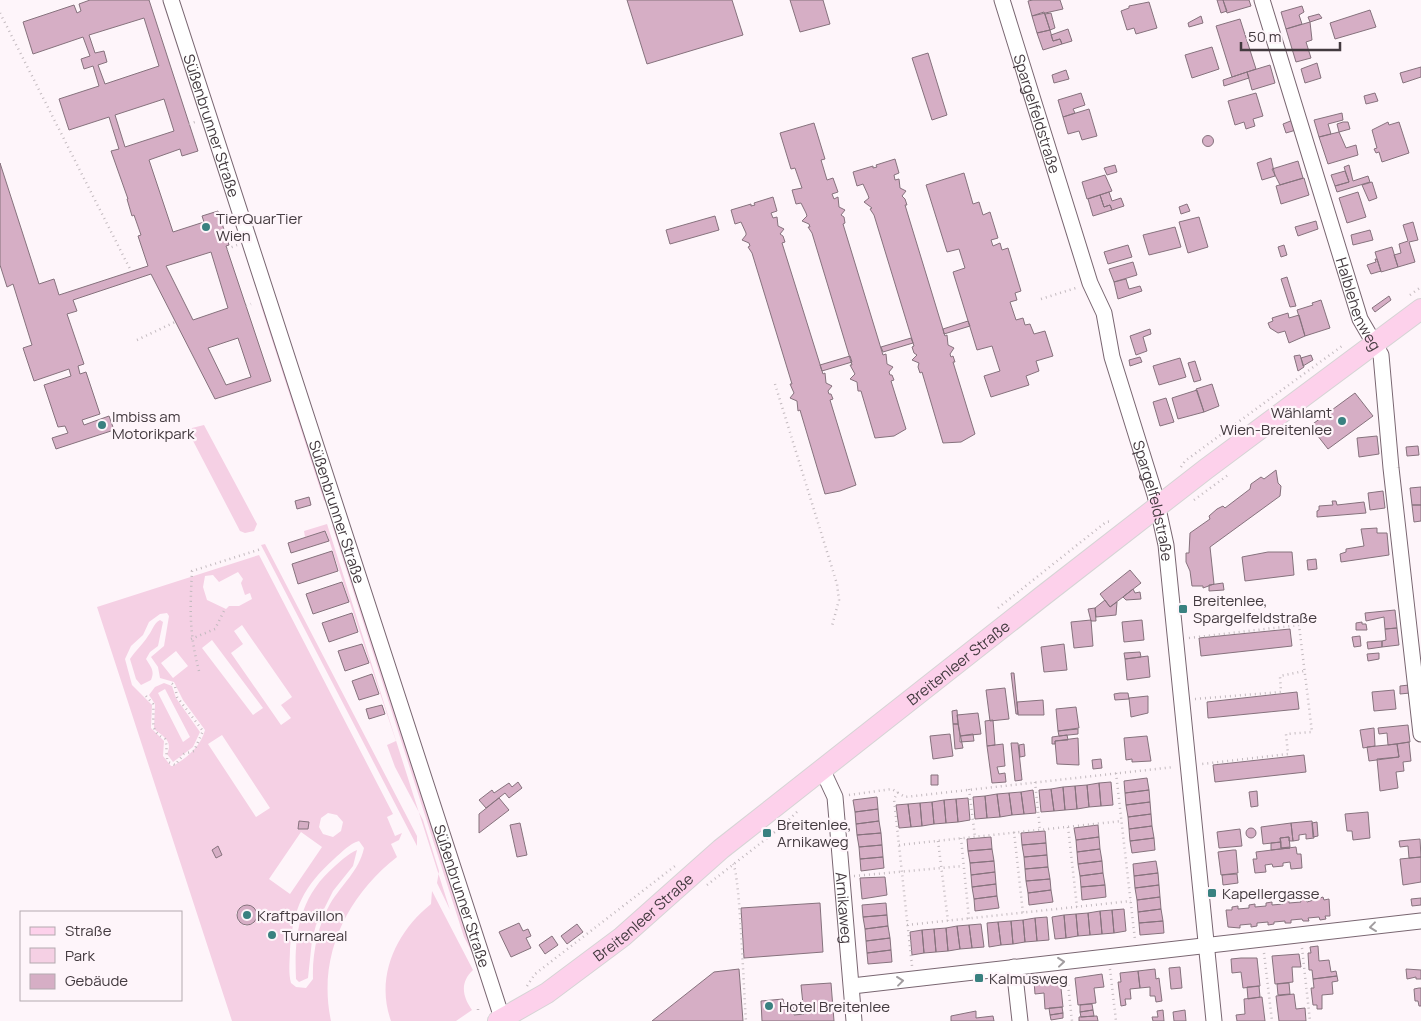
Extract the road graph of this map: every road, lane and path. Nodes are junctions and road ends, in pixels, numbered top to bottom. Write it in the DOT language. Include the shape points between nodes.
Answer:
graph roads {
  1 [pos="171,0"];
  2 [pos="1002,0"];
  3 [pos="1262,0"];
  4 [pos="0,13"];
  5 [pos="131,272"];
  6 [pos="1090,284"];
  7 [pos="1041,299"];
  8 [pos="251,304"];
  9 [pos="246,306"];
  10 [pos="1421,309"];
  11 [pos="175,322"];
  12 [pos="137,340"];
  13 [pos="1374,344"];
  14 [pos="775,384"];
  15 [pos="1158,507"];
  16 [pos="261,549"];
  17 [pos="224,611"];
  18 [pos="832,626"];
  19 [pos="1185,638"];
  20 [pos="191,639"];
  21 [pos="199,671"];
  22 [pos="1304,671"];
  23 [pos="169,681"];
  24 [pos="146,696"];
  25 [pos="1191,700"];
  26 [pos="1421,734"];
  27 [pos="1187,765"];
  28 [pos="822,769"];
  29 [pos="1116,773"];
  30 [pos="1035,782"];
  31 [pos="970,790"];
  32 [pos="898,792"];
  33 [pos="843,796"];
  34 [pos="1122,821"];
  35 [pos="1068,827"];
  36 [pos="1040,830"];
  37 [pos="1014,832"];
  38 [pos="975,837"];
  39 [pos="961,838"];
  40 [pos="938,841"];
  41 [pos="899,845"];
  42 [pos="721,850"];
  43 [pos="680,862"];
  44 [pos="964,866"];
  45 [pos="942,868"];
  46 [pos="902,872"];
  47 [pos="850,877"];
  48 [pos="1131,901"];
  49 [pos="1077,907"];
  50 [pos="1023,913"];
  51 [pos="969,919"];
  52 [pos="948,921"];
  53 [pos="1421,921"];
  54 [pos="907,926"];
  55 [pos="1300,935"];
  56 [pos="1262,940"];
  57 [pos="1206,946"];
  58 [pos="1136,947"];
  59 [pos="1110,963"];
  60 [pos="1014,967"];
  61 [pos="1066,967"];
  62 [pos="912,972"];
  63 [pos="852,986"];
  64 [pos="525,989"];
  65 [pos="478,1009"];
  66 [pos="478,1014"];
  67 [pos="501,1020"];
  68 [pos="746,1021"];
  69 [pos="854,1021"];
  70 [pos="1020,1021"];
  71 [pos="1072,1021"];
  72 [pos="1116,1021"];
  73 [pos="1214,1021"];
  74 [pos="1272,1021"];
  75 [pos="1310,1021"];
  1 -- 67 [label="street, Süßenbrunner Straße"];
  2 -- 6 [label="street, Spargelfeldstraße"];
  3 -- 13 [label="street, Halblehenweg" via="1360,319"];
  4 -- 5 [label="path"];
  6 -- 7 [label="path"];
  6 -- 15 [label="street, Spargelfeldstraße" via="1104,313 1112,357"];
  8 -- 9 [label="path"];
  10 -- 13 [label="main road, Breitenleer Straße"];
  11 -- 12 [label="path"];
  13 -- 15 [label="main road, Breitenleer Straße"];
  13 -- 26 [label="street, Halblehenweg" via="1381,355 1390,468"];
  14 -- 18 [label="path" via="837,584 839,600"];
  15 -- 27 [label="street, Spargelfeldstraße" via="1166,545"];
  15 -- 28 [label="main road, Breitenleer Straße"];
  16 -- 20 [label="path" via="192,571"];
  17 -- 20 [label="path" via="216,629"];
  19 -- 22 [label="path" via="1299,625"];
  20 -- 21 [label="path"];
  22 -- 25 [label="path" via="1280,676 1281,692"];
  22 -- 27 [label="path" via="1312,732 1286,734 1288,754"];
  23 -- 24 [label="path" via="203,731 194,750 184,754 175,765 168,762 165,739 153,728 154,704"];
  27 -- 29 [label="path"];
  27 -- 57 [label="street, Spargelfeldstraße"];
  28 -- 42 [label="main road, Breitenleer Straße"];
  28 -- 63 [label="street, Arnikaweg" via="835,797"];
  29 -- 30 [label="path"];
  29 -- 34 [label="path"];
  30 -- 31 [label="path"];
  30 -- 36 [label="path"];
  31 -- 32 [label="path" via="905,796"];
  31 -- 38 [label="path"];
  32 -- 33 [label="path" via="892,789"];
  32 -- 41 [label="path" via="894,799"];
  34 -- 35 [label="path"];
  34 -- 48 [label="path"];
  35 -- 36 [label="path"];
  35 -- 49 [label="path"];
  36 -- 37 [label="path"];
  37 -- 38 [label="path"];
  37 -- 50 [label="path"];
  38 -- 39 [label="path"];
  39 -- 40 [label="path"];
  39 -- 44 [label="path"];
  40 -- 41 [label="path"];
  40 -- 45 [label="path"];
  41 -- 46 [label="path"];
  42 -- 67 [label="main road, Breitenleer Straße" via="622,937 547,993"];
  42 -- 68 [label="path" via="736,867"];
  43 -- 64 [label="path" via="535,974"];
  44 -- 45 [label="path"];
  44 -- 51 [label="path"];
  45 -- 46 [label="path"];
  45 -- 52 [label="path"];
  46 -- 47 [label="path"];
  46 -- 54 [label="path"];
  48 -- 49 [label="path"];
  48 -- 58 [label="path"];
  49 -- 50 [label="path"];
  50 -- 51 [label="path"];
  51 -- 52 [label="path"];
  52 -- 54 [label="path"];
  53 -- 55 [label="street, one-way"];
  54 -- 62 [label="path"];
  55 -- 56 [label="street"];
  55 -- 75 [label="path"];
  56 -- 57 [label="street"];
  56 -- 74 [label="path"];
  60 -- 57 [label="street, one-way"];
  57 -- 73 [label="street, Spargelfeldstraße"];
  59 -- 72 [label="path"];
  63 -- 60 [label="street, one-way"];
  60 -- 70 [label="street"];
  61 -- 71 [label="path"];
  63 -- 69 [label="street, Arnikaweg"];
  65 -- 66 [label="path"];
}
